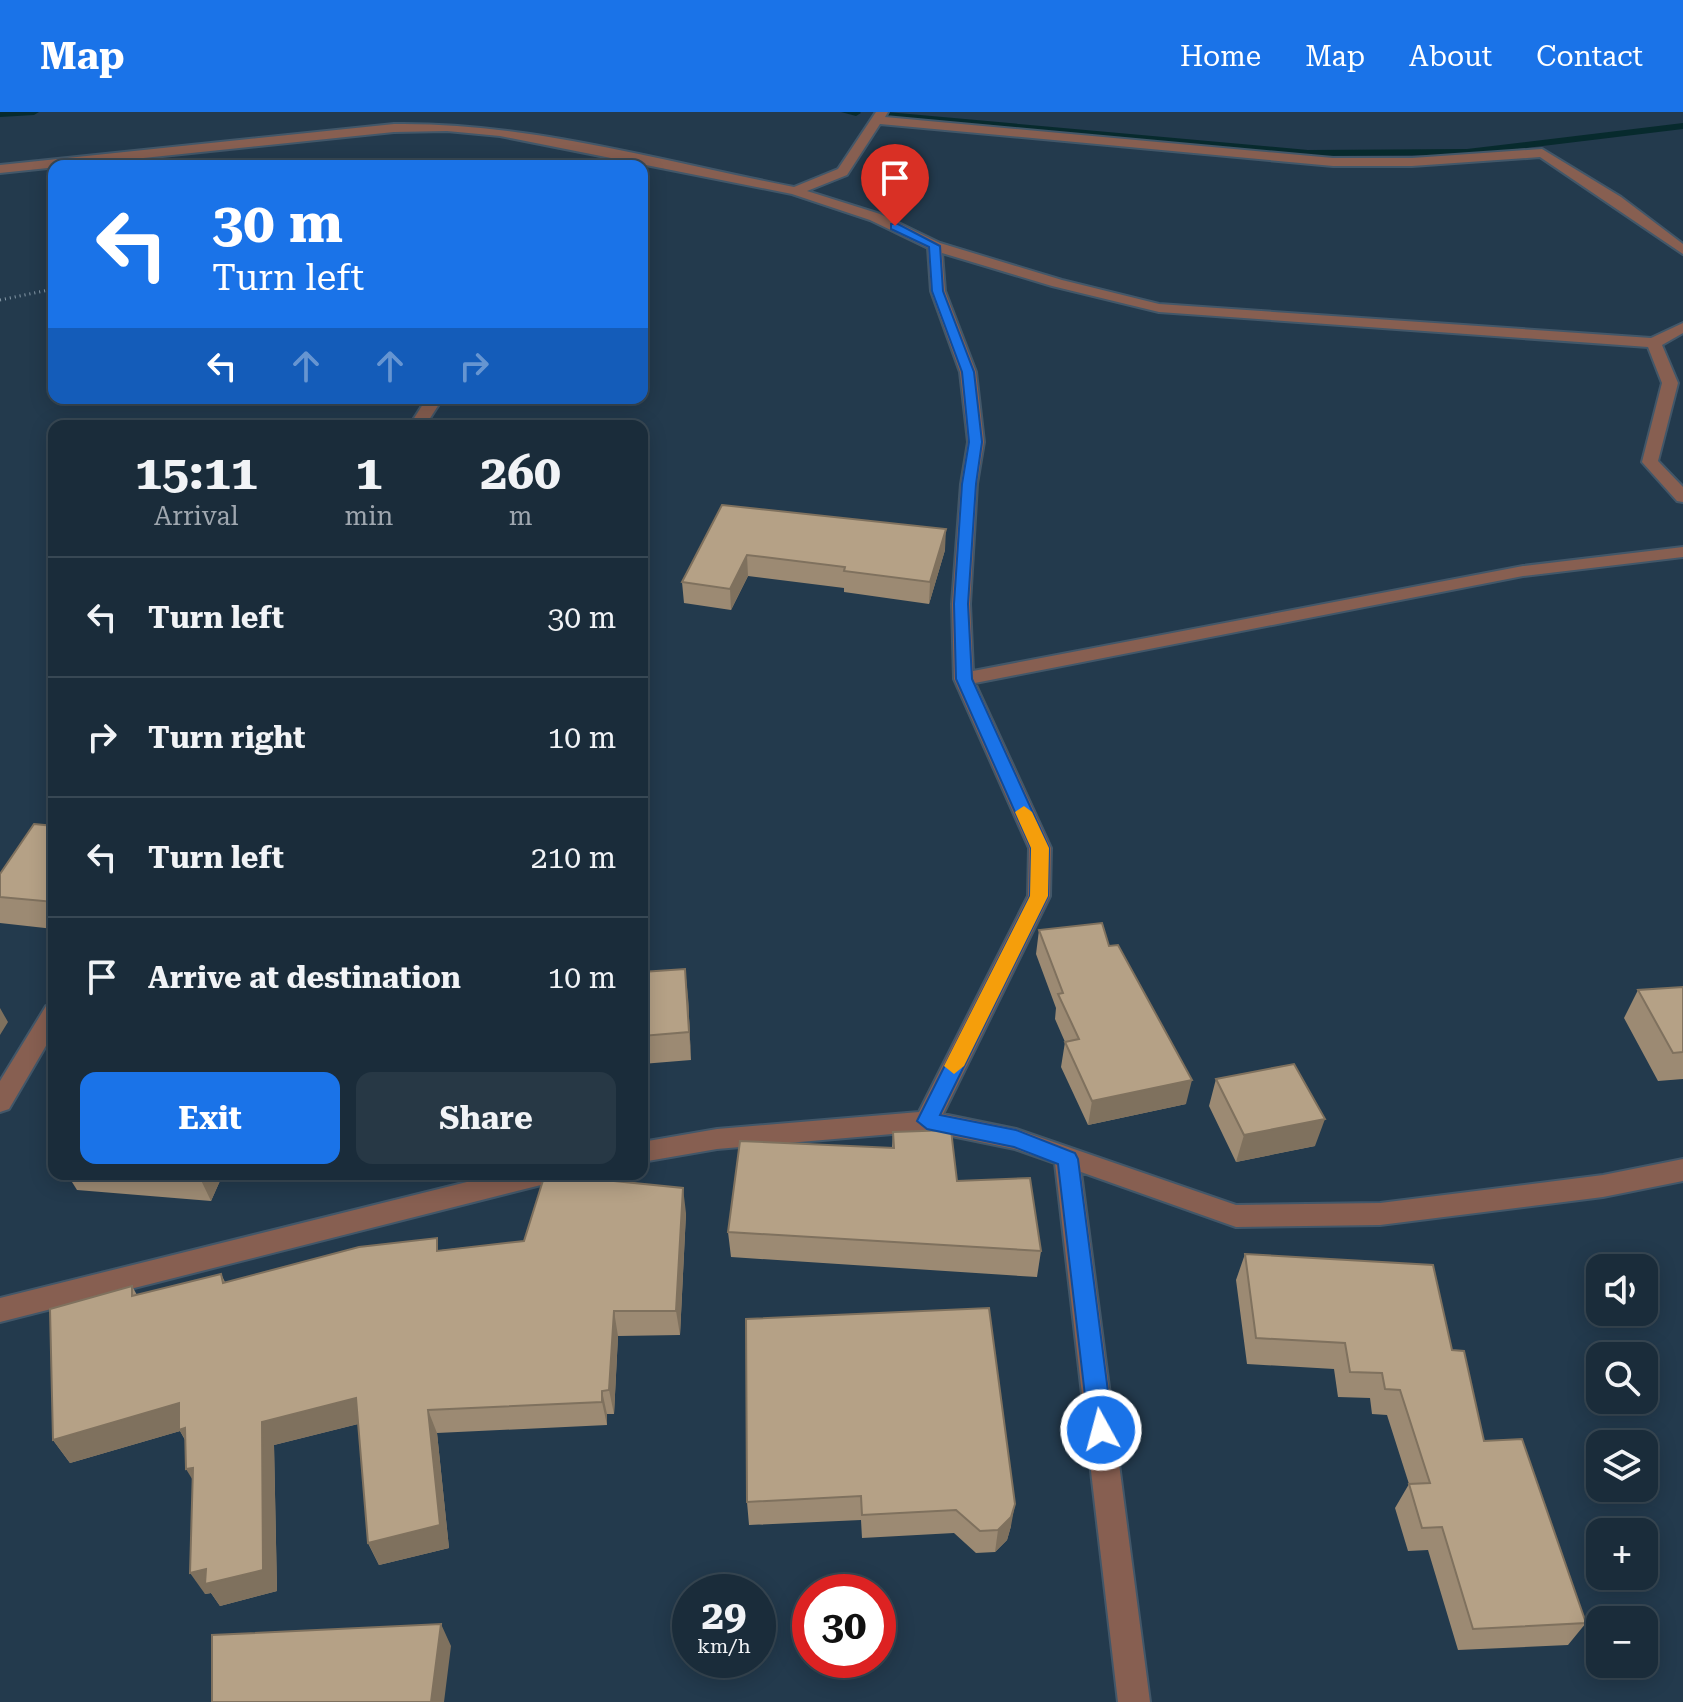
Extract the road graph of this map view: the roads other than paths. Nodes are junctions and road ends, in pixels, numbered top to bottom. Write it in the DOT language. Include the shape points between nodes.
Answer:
graph roads {
  1 [pos="880,116"];
  2 [pos="86,160"];
  3 [pos="640,160"];
  4 [pos="648,162"];
  5 [pos="48,164"];
  6 [pos="0,169"];
  7 [pos="795,191"];
  8 [pos="935,246"];
  9 [pos="1683,250"];
  10 [pos="1683,327"];
  11 [pos="1654,343"];
  12 [pos="1683,497"];
  13 [pos="1683,552"];
  14 [pos="964,679"];
  15 [pos="48,1022"];
  16 [pos="0,1102"];
  17 [pos="927,1121"];
  18 [pos="648,1151"];
  19 [pos="1067,1159"];
  20 [pos="1683,1170"];
  21 [pos="517,1180"];
  22 [pos="0,1310"];
  23 [pos="1134,1702"];
  1 -- 7 [label="street" via="843,172"];
  1 -- 9 [label="street" via="1333,162 1542,153"];
  2 -- 3 [label="street" via="447,127 500,132"];
  4 -- 7 [label="street"];
  5 -- 6 [label="street"];
  7 -- 8 [label="street" via="875,217"];
  8 -- 11 [label="street" via="1159,308"];
  8 -- 14 [label="street" via="938,291 968,372 976,442 961,604"];
  10 -- 11 [label="street"];
  11 -- 12 [label="street" via="1670,383 1650,462"];
  13 -- 14 [label="street" via="1523,571"];
  14 -- 17 [label="street" via="1040,848 1039,896"];
  15 -- 16 [label="street"];
  17 -- 18 [label="street" via="717,1139"];
  17 -- 19 [label="street" via="1016,1139"];
  19 -- 20 [label="street" via="1236,1216 1380,1214 1603,1186"];
  19 -- 23 [label="street"];
  21 -- 22 [label="street"];
}
